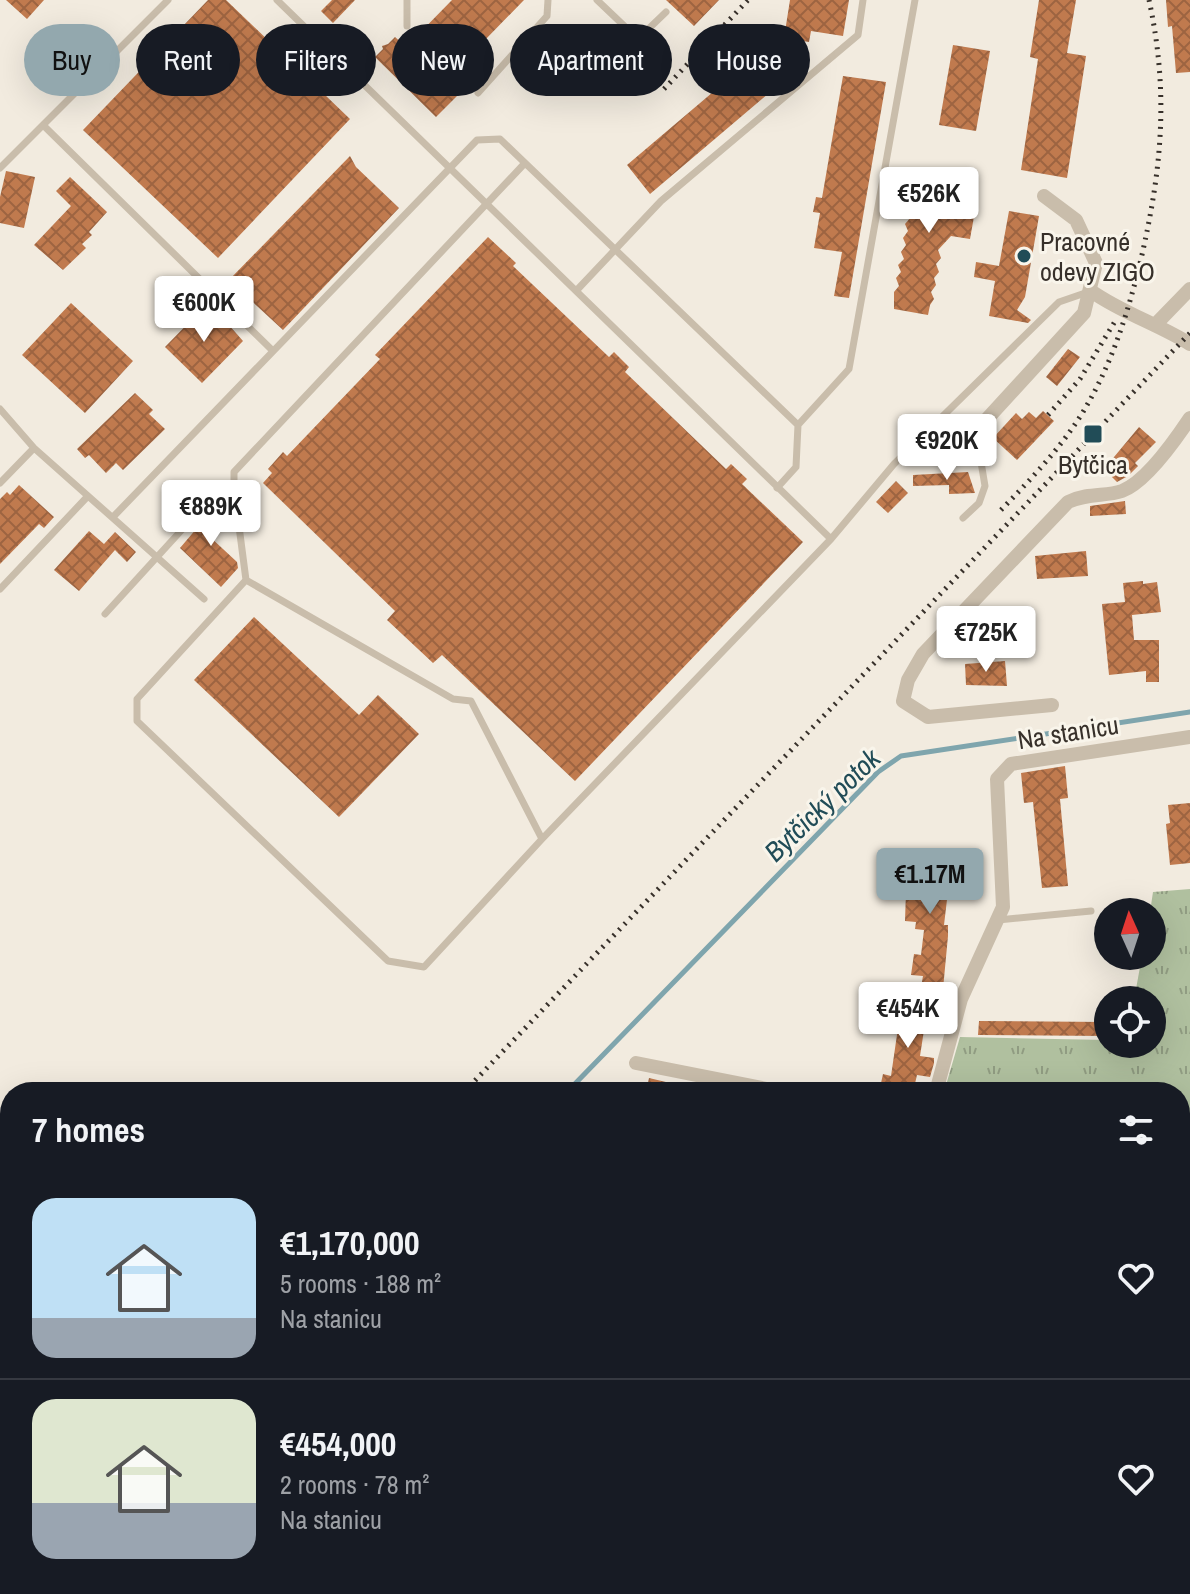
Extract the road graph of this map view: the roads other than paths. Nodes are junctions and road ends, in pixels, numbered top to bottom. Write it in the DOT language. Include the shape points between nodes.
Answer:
graph roads {
  1 [pos="168,0"];
  2 [pos="277,0"];
  3 [pos="407,0"];
  4 [pos="548,0"];
  5 [pos="597,0"];
  6 [pos="863,0"];
  7 [pos="915,0"];
  8 [pos="666,12"];
  9 [pos="407,24"];
  10 [pos="494,75"];
  11 [pos="43,125"];
  12 [pos="525,163"];
  13 [pos="449,166"];
  14 [pos="0,168"];
  15 [pos="1044,196"];
  16 [pos="487,204"];
  17 [pos="616,250"];
  18 [pos="1190,289"];
  19 [pos="576,291"];
  20 [pos="1091,291"];
  21 [pos="1155,325"];
  22 [pos="1190,344"];
  23 [pos="273,351"];
  24 [pos="0,409"];
  25 [pos="1190,418"];
  26 [pos="987,419"];
  27 [pos="938,421"];
  28 [pos="798,425"];
  29 [pos="977,438"];
  30 [pos="34,448"];
  31 [pos="0,483"];
  32 [pos="777,488"];
  33 [pos="88,496"];
  34 [pos="199,511"];
  35 [pos="113,517"];
  36 [pos="963,518"];
  37 [pos="831,539"];
  38 [pos="157,557"];
  39 [pos="246,580"];
  40 [pos="0,589"];
  41 [pos="204,599"];
  42 [pos="105,614"];
  43 [pos="1052,705"];
  44 [pos="1190,737"];
  45 [pos="542,839"];
  46 [pos="1091,911"];
  47 [pos="996,920"];
  48 [pos="636,1063"];
  49 [pos="699,1077"];
  50 [pos="698,1082"];
  51 [pos="727,1082"];
  52 [pos="939,1082"];
  1 -- 11 [label="lane"];
  2 -- 13 [label="lane"];
  3 -- 9 [label="lane"];
  4 -- 10 [label="lane" via="547,16"];
  5 -- 8 [label="lane" via="638,39"];
  6 -- 17 [label="lane" via="858,35 661,201"];
  7 -- 28 [label="lane" via="849,369"];
  11 -- 14 [label="lane"];
  11 -- 23 [label="lane"];
  12 -- 13 [label="lane" via="500,139 477,140"];
  12 -- 16 [label="lane"];
  12 -- 17 [label="lane"];
  13 -- 16 [label="lane"];
  13 -- 23 [label="lane"];
  15 -- 20 [label="street" via="1076,220 1096,263"];
  16 -- 19 [label="lane"];
  16 -- 39 [label="lane" via="234,472"];
  17 -- 19 [label="lane"];
  17 -- 28 [label="lane"];
  18 -- 21 [label="street"];
  19 -- 32 [label="lane"];
  20 -- 21 [label="street" via="1120,311"];
  20 -- 26 [label="street" via="1084,313"];
  20 -- 27 [label="lane" via="1059,302"];
  21 -- 22 [label="street"];
  23 -- 35 [label="lane"];
  24 -- 30 [label="lane"];
  25 -- 43 [label="street, Na stanicu" via="1140,481 1121,492 1083,495 1068,502 923,654 903,701 928,717"];
  26 -- 29 [label="lane"];
  27 -- 29 [label="lane"];
  27 -- 37 [label="lane"];
  28 -- 32 [label="lane" via="796,467"];
  29 -- 36 [label="lane" via="985,486 979,503"];
  30 -- 31 [label="lane"];
  30 -- 33 [label="lane"];
  32 -- 37 [label="lane"];
  33 -- 35 [label="lane"];
  33 -- 40 [label="lane"];
  34 -- 38 [label="lane"];
  35 -- 38 [label="lane"];
  37 -- 45 [label="lane"];
  38 -- 41 [label="lane"];
  38 -- 42 [label="lane"];
  39 -- 45 [label="lane" via="453,699 471,701"];
  39 -- 45 [label="lane" via="137,699 137,721 388,961 424,967"];
  44 -- 47 [label="street, Na stanicu" via="1011,764 997,779 1003,907"];
  46 -- 47 [label="lane"];
  47 -- 52 [label="street, Na stanicu" via="961,999"];
  48 -- 49 [label="street"];
  49 -- 50 [label="street"];
  49 -- 51 [label="street"];
}
